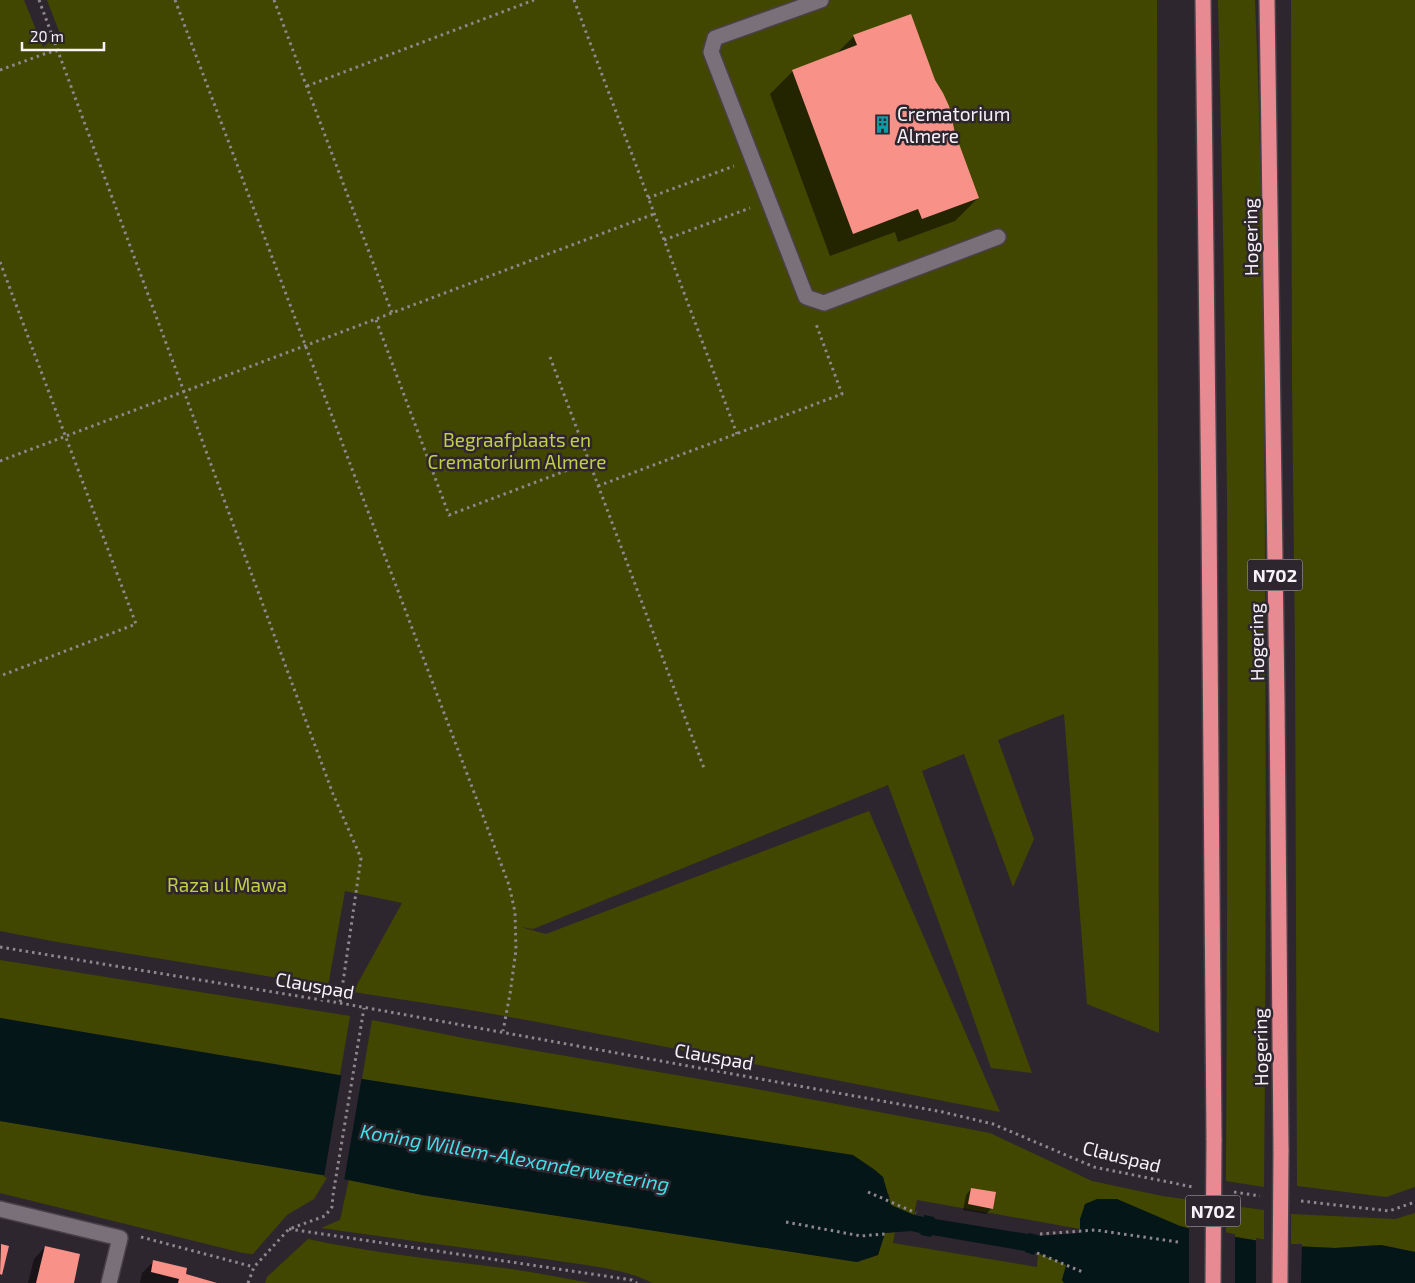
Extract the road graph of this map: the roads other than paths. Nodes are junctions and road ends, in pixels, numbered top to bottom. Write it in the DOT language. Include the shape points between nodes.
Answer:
graph roads {
  1 [pos="821,0"];
  2 [pos="1202,0"];
  3 [pos="1267,0"];
  4 [pos="998,237"];
  5 [pos="0,1208"];
  6 [pos="109,1283"];
  7 [pos="1213,1283"];
  8 [pos="1280,1283"];
  1 -- 4 [label="street" via="715,38 711,52 806,297 824,303"];
  2 -- 7 [label="highway, N702, bridge" via="1209,514"];
  3 -- 8 [label="highway, Hogering / N702, bridge"];
  5 -- 6 [label="street" via="120,1238"];
}
